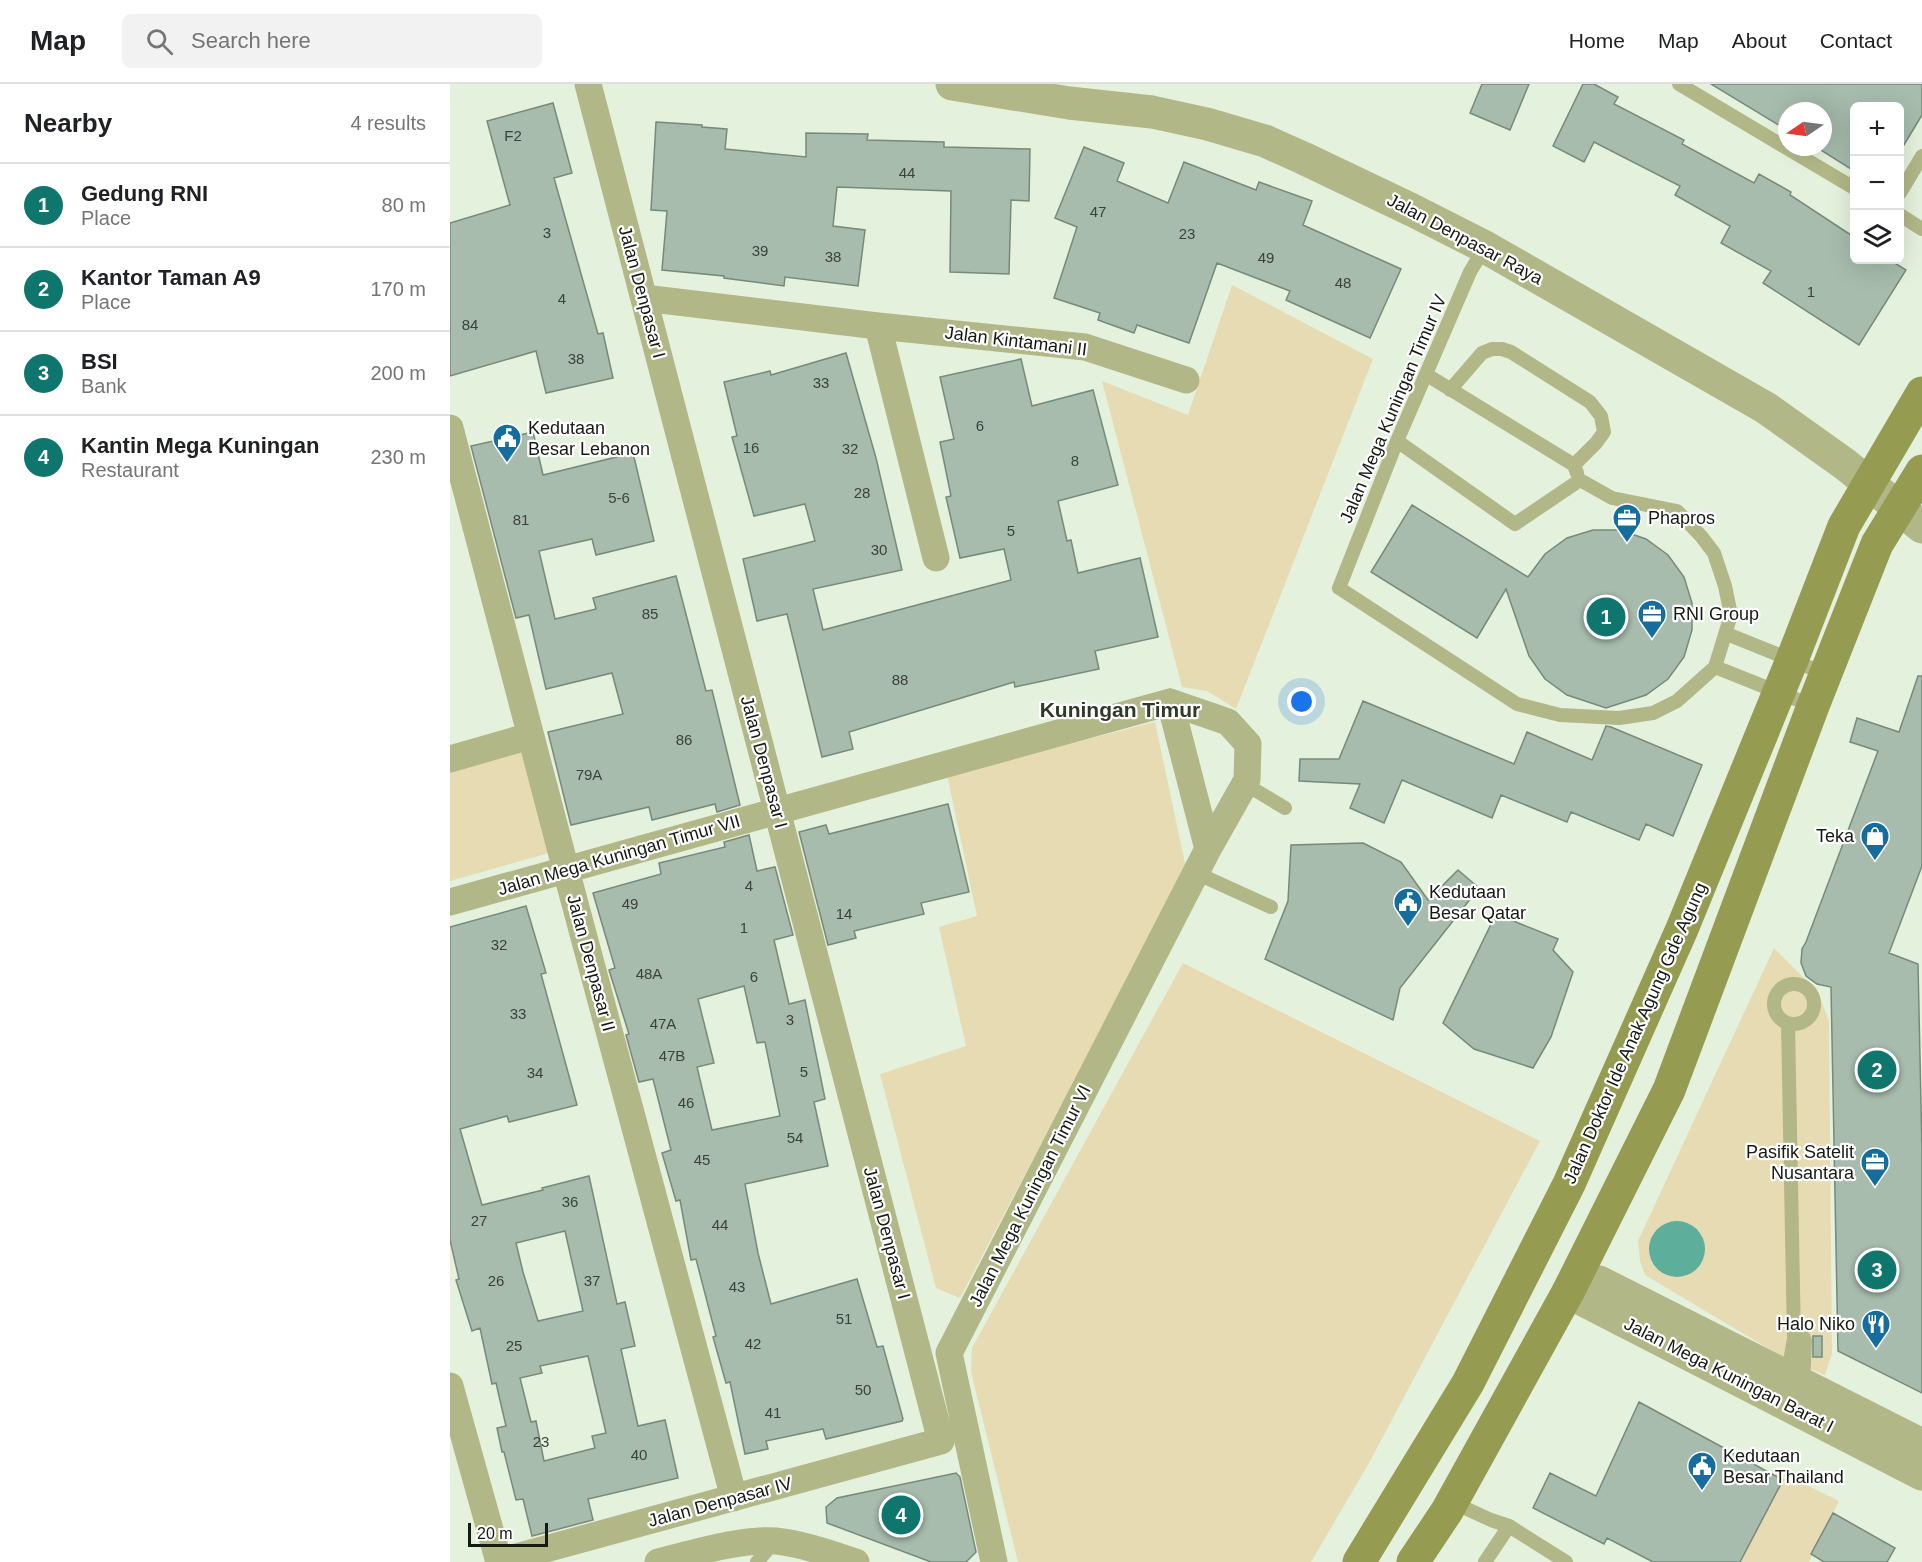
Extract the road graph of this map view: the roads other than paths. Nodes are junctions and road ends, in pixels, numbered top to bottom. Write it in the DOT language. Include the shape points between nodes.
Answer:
graph roads {
  1 [pos="588,84"];
  2 [pos="952,84"];
  3 [pos="1679,84"];
  4 [pos="1922,156"];
  5 [pos="1904,185"];
  6 [pos="1850,186"];
  7 [pos="1904,218"];
  8 [pos="1922,229"];
  9 [pos="1485,247"];
  10 [pos="644,298"];
  11 [pos="878,326"];
  12 [pos="1426,375"];
  13 [pos="1186,380"];
  14 [pos="1450,390"];
  15 [pos="1922,393"];
  16 [pos="450,429"];
  17 [pos="1397,441"];
  18 [pos="1574,465"];
  19 [pos="1922,471"];
  20 [pos="1580,480"];
  21 [pos="1868,483"];
  22 [pos="1910,518"];
  23 [pos="936,558"];
  24 [pos="1727,634"];
  25 [pos="1792,660"];
  26 [pos="1715,667"];
  27 [pos="1826,674"];
  28 [pos="1778,693"];
  29 [pos="1170,702"];
  30 [pos="1813,706"];
  31 [pos="530,736"];
  32 [pos="450,759"];
  33 [pos="1245,784"];
  34 [pos="1285,808"];
  35 [pos="777,811"];
  36 [pos="1208,849"];
  37 [pos="566,870"];
  38 [pos="1196,873"];
  39 [pos="450,902"];
  40 [pos="1272,908"];
  41 [pos="1788,1023"];
  42 [pos="1574,1282"];
  43 [pos="450,1386"];
  44 [pos="1793,1394"];
  45 [pos="941,1441"];
  46 [pos="1922,1445"];
  47 [pos="1922,1474"];
  48 [pos="734,1498"];
  49 [pos="1452,1502"];
  50 [pos="1509,1526"];
  51 [pos="776,1541"];
  52 [pos="818,1557"];
  53 [pos="499,1562"];
  54 [pos="658,1562"];
  55 [pos="757,1562"];
  56 [pos="856,1562"];
  57 [pos="994,1562"];
  58 [pos="1359,1562"];
  59 [pos="1413,1562"];
  60 [pos="1485,1562"];
  61 [pos="1566,1562"];
  1 -- 10 [label="street, Jalan Denpasar I"];
  2 -- 9 [label="street, Jalan Denpasar Raya" via="1152,112 1265,141"];
  3 -- 6 [label="lane"];
  4 -- 5 [label="lane"];
  7 -- 8 [label="lane"];
  9 -- 12 [label="lane, Jalan Mega Kuningan Timur IV" via="1470,272"];
  9 -- 21 [label="street, Jalan Denpasar Raya" via="1766,408"];
  10 -- 11 [label="street, Jalan Kintamani II"];
  10 -- 35 [label="street, Jalan Denpasar I"];
  11 -- 13 [label="street, Jalan Kintamani II" via="1084,347"];
  11 -- 23 [label="street"];
  12 -- 14 [label="lane"];
  12 -- 17 [label="lane, Jalan Mega Kuningan Timur IV"];
  14 -- 18 [label="lane"];
  14 -- 18 [label="lane" via="1482,353 1492,349 1511,352 1590,402 1601,416 1604,432"];
  15 -- 21 [label="main road, Jalan Doktor Ide Anak Agung Gde Agung"];
  16 -- 31 [label="street, Jalan Denpasar II"];
  17 -- 20 [label="lane" via="1515,524"];
  17 -- 26 [label="lane, Jalan Mega Kuningan Timur IV" via="1339,588 1517,704 1560,715 1619,718 1653,713 1677,702"];
  18 -- 20 [label="lane"];
  19 -- 22 [label="main road"];
  20 -- 24 [label="lane" via="1612,498 1677,511 1701,536 1714,553 1725,586 1731,615"];
  21 -- 22 [label="street, Jalan Denpasar Raya"];
  21 -- 25 [label="main road, Jalan Doktor Ide Anak Agung Gde Agung" via="1844,526"];
  22 -- 27 [label="main road" via="1877,544"];
  24 -- 25 [label="lane"];
  24 -- 26 [label="lane"];
  25 -- 27 [label="lane"];
  25 -- 28 [label="main road, Jalan Doktor Ide Anak Agung Gde Agung"];
  26 -- 28 [label="lane"];
  27 -- 30 [label="main road"];
  28 -- 30 [label="lane"];
  28 -- 58 [label="main road, Jalan Doktor Ide Anak Agung Gde Agung" via="1682,929 1569,1185 1468,1383"];
  29 -- 33 [label="street, Jalan Mega Kuningan Timur VI" via="1228,722 1248,744"];
  29 -- 35 [label="street, Jalan Mega Kuningan Timur VII"];
  29 -- 36 [label="street"];
  30 -- 42 [label="main road" via="1669,1090"];
  31 -- 32 [label="street"];
  31 -- 37 [label="street, Jalan Denpasar II"];
  33 -- 34 [label="lane"];
  33 -- 36 [label="street, Jalan Mega Kuningan Timur VI"];
  35 -- 37 [label="street, Jalan Mega Kuningan Timur VII"];
  35 -- 45 [label="street, Jalan Denpasar I"];
  36 -- 38 [label="street, Jalan Mega Kuningan Timur VI"];
  37 -- 39 [label="street, Jalan Mega Kuningan Timur VII"];
  37 -- 48 [label="street, Jalan Denpasar II"];
  38 -- 40 [label="lane"];
  38 -- 57 [label="street, Jalan Mega Kuningan Timur VI" via="949,1353"];
  41 -- 44 [label="lane" via="1794,1339 1789,1367"];
  42 -- 44 [label="street, Jalan Mega Kuningan Barat I"];
  42 -- 49 [label="main road"];
  43 -- 53 [label="street"];
  44 -- 46 [label="street, Jalan Mega Kuningan Barat I"];
  44 -- 47 [label="street, Jalan Mega Kuningan Barat I"];
  45 -- 48 [label="street, Jalan Denpasar IV"];
  48 -- 53 [label="street, Jalan Denpasar IV"];
  49 -- 50 [label="lane"];
  49 -- 59 [label="main road"];
  50 -- 60 [label="lane"];
  50 -- 61 [label="lane"];
  51 -- 52 [label="street"];
  51 -- 54 [label="street" via="696,1552"];
  51 -- 55 [label="lane"];
  52 -- 56 [label="street"];
}
